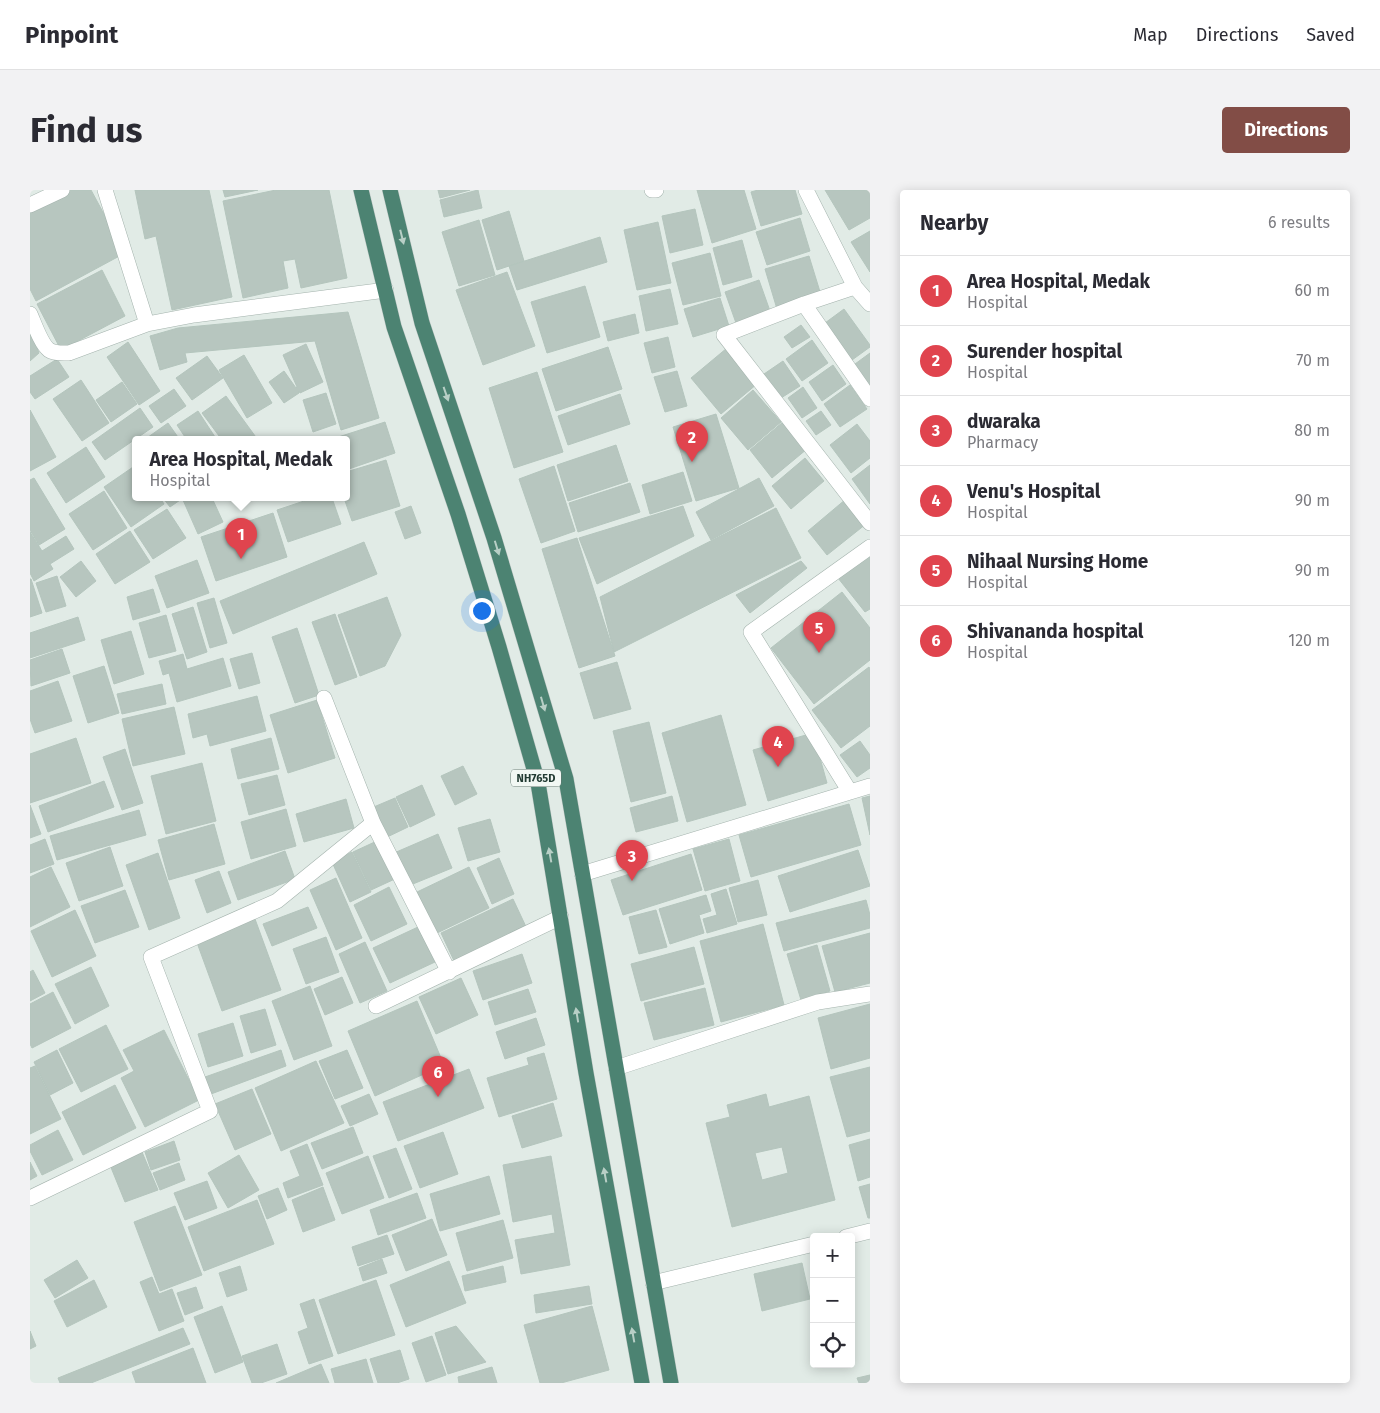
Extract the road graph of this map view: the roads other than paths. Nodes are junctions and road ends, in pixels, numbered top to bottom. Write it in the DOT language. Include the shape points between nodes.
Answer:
graph roads {
  1 [pos="62,190"];
  2 [pos="105,190"];
  3 [pos="361,190"];
  4 [pos="390,190"];
  5 [pos="652,190"];
  6 [pos="656,190"];
  7 [pos="806,190"];
  8 [pos="30,205"];
  9 [pos="855,286"];
  10 [pos="386,290"];
  11 [pos="804,304"];
  12 [pos="870,304"];
  13 [pos="30,314"];
  14 [pos="147,324"];
  15 [pos="870,399"];
  16 [pos="870,523"];
  17 [pos="870,547"];
  18 [pos="324,698"];
  19 [pos="870,786"];
  20 [pos="850,792"];
  21 [pos="373,823"];
  22 [pos="582,874"];
  23 [pos="561,917"];
  24 [pos="449,972"];
  25 [pos="870,994"];
  26 [pos="376,1006"];
  27 [pos="616,1068"];
  28 [pos="30,1198"];
  29 [pos="870,1231"];
  30 [pos="855,1235"];
  31 [pos="810,1245"];
  32 [pos="653,1283"];
  33 [pos="642,1383"];
  34 [pos="671,1383"];
  1 -- 8 [label="street"];
  2 -- 14 [label="street"];
  3 -- 10 [label="highway, NH765D"];
  4 -- 22 [label="highway, NH765D, one-way" via="422,323 494,538 566,779"];
  5 -- 6 [label="street"];
  7 -- 9 [label="street"];
  9 -- 11 [label="street"];
  9 -- 12 [label="street"];
  10 -- 14 [label="street"];
  23 -- 10 [label="highway, NH765D, one-way" via="538,783 458,514 394,327"];
  11 -- 15 [label="street"];
  11 -- 16 [label="street" via="724,335"];
  13 -- 14 [label="street" via="48,350 59,354"];
  17 -- 20 [label="street" via="751,632"];
  18 -- 21 [label="street"];
  19 -- 20 [label="street"];
  20 -- 22 [label="street"];
  21 -- 24 [label="street"];
  21 -- 28 [label="street" via="277,901 151,958 210,1110"];
  22 -- 27 [label="highway, NH765D"];
  23 -- 24 [label="street"];
  33 -- 23 [label="highway, NH765D, one-way"];
  24 -- 26 [label="street"];
  25 -- 27 [label="street" via="818,1002"];
  27 -- 32 [label="highway, NH765D"];
  29 -- 30 [label="street"];
  31 -- 32 [label="street"];
  32 -- 34 [label="highway, NH765D"];
}
